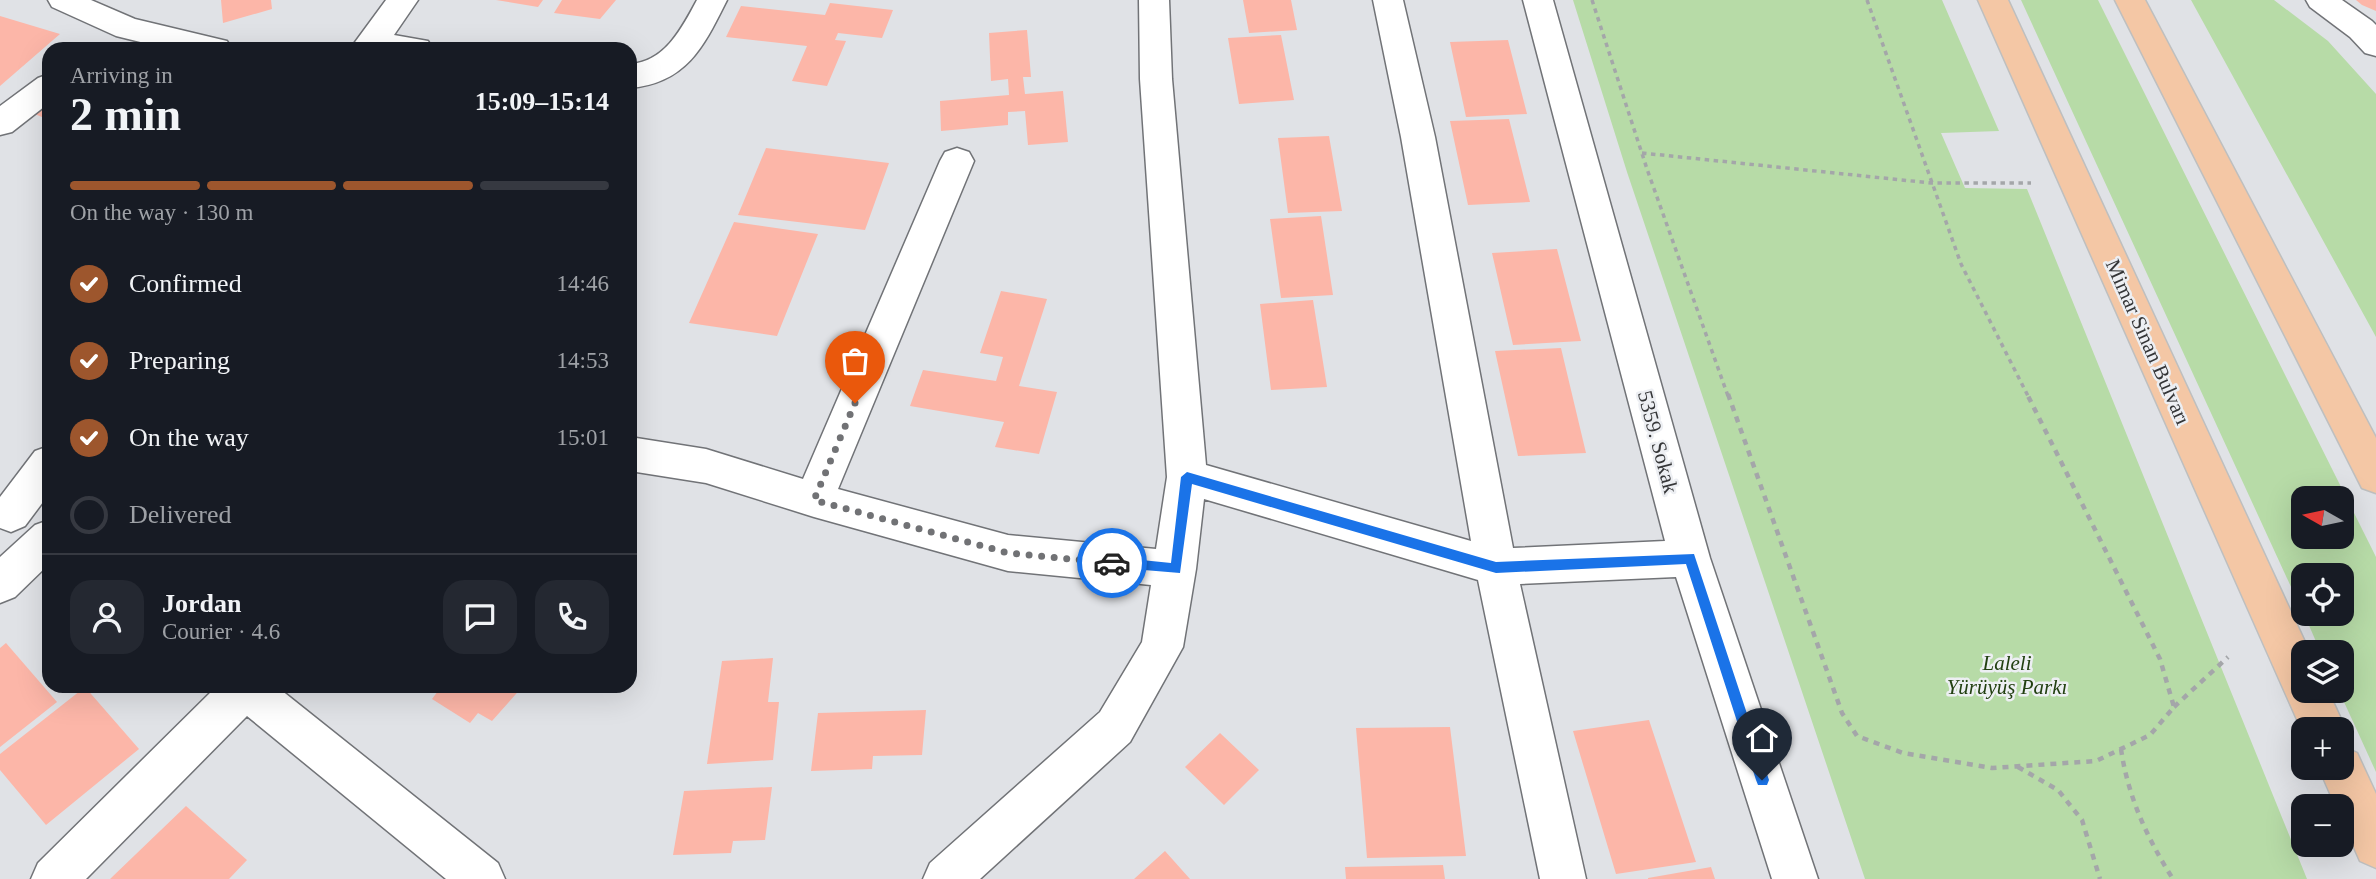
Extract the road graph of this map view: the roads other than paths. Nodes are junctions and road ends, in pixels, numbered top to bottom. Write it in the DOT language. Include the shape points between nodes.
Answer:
graph roads {
  1 [pos="62,0"];
  2 [pos="403,0"];
  3 [pos="712,0"];
  4 [pos="1154,0"];
  5 [pos="1388,0"];
  6 [pos="1538,0"];
  7 [pos="1993,0"];
  8 [pos="2130,0"];
  9 [pos="2320,0"];
  10 [pos="127,28"];
  11 [pos="108,42"];
  12 [pos="186,42"];
  13 [pos="371,42"];
  14 [pos="2376,46"];
  15 [pos="637,74"];
  16 [pos="42,91"];
  17 [pos="0,123"];
  18 [pos="957,161"];
  19 [pos="637,455"];
  20 [pos="42,471"];
  21 [pos="2376,475"];
  22 [pos="1187,477"];
  23 [pos="814,500"];
  24 [pos="5,515"];
  25 [pos="42,529"];
  26 [pos="42,545"];
  27 [pos="1690,558"];
  28 [pos="1496,567"];
  29 [pos="1176,569"];
  30 [pos="0,584"];
  31 [pos="2291,658"];
  32 [pos="238,693"];
  33 [pos="251,693"];
  34 [pos="2346,780"];
  35 [pos="2376,845"];
  36 [pos="54,879"];
  37 [pos="482,879"];
  38 [pos="946,879"];
  39 [pos="1563,879"];
  40 [pos="1795,879"];
  1 -- 10 [label="street"];
  2 -- 13 [label="street"];
  3 -- 15 [label="street" via="691,39 668,66"];
  4 -- 22 [label="street"];
  5 -- 28 [label="street" via="1418,138"];
  6 -- 27 [label="street, 5359. Sokak"];
  7 -- 31 [label="highway, Mimar Sinan Bulvarı"];
  8 -- 21 [label="highway"];
  9 -- 14 [label="street" via="2361,29"];
  10 -- 11 [label="street"];
  10 -- 12 [label="street"];
  16 -- 17 [label="street"];
  18 -- 23 [label="street"];
  19 -- 23 [label="street" via="706,466"];
  20 -- 24 [label="street"];
  22 -- 28 [label="street"];
  22 -- 29 [label="street"];
  23 -- 29 [label="street" via="1008,553"];
  24 -- 25 [label="street"];
  26 -- 30 [label="street"];
  27 -- 28 [label="street"];
  27 -- 40 [label="street, 5359. Sokak"];
  28 -- 39 [label="street"];
  29 -- 38 [label="street" via="1162,647 1115,727"];
  32 -- 36 [label="street"];
  33 -- 37 [label="street"];
  34 -- 35 [label="highway"];
}
